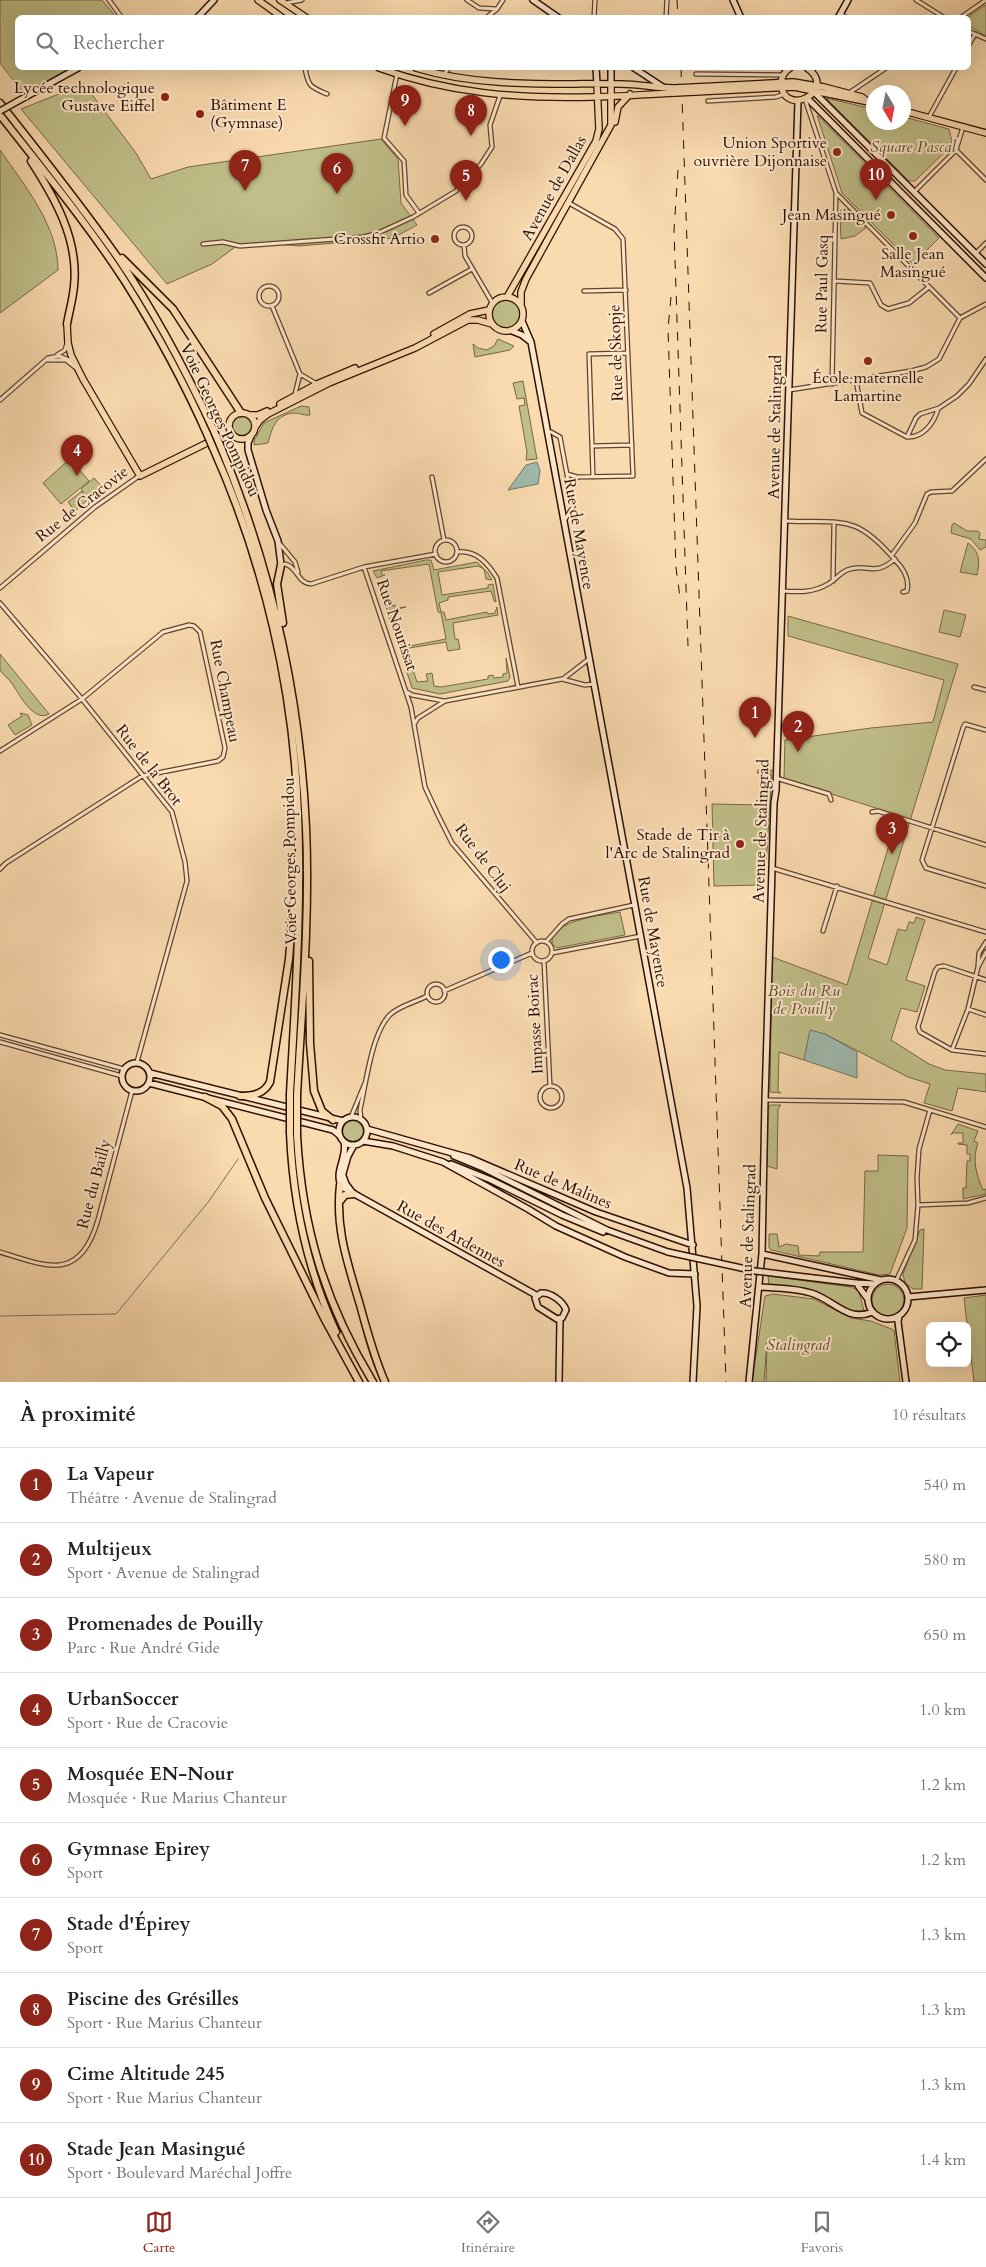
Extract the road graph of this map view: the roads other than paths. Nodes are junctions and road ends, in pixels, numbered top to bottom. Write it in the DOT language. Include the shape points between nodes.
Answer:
graph roads {
  1 [pos="109,0"];
  2 [pos="214,0"];
  3 [pos="258,0"];
  4 [pos="302,0"];
  5 [pos="467,0"];
  6 [pos="503,0"];
  7 [pos="533,0"];
  8 [pos="595,0"];
  9 [pos="667,0"];
  10 [pos="733,0"];
  11 [pos="848,0"];
  12 [pos="916,0"];
  13 [pos="986,0"];
  14 [pos="282,2"];
  15 [pos="497,8"];
  16 [pos="120,15"];
  17 [pos="200,15"];
  18 [pos="279,15"];
  19 [pos="302,15"];
  20 [pos="489,15"];
  21 [pos="554,15"];
  22 [pos="594,15"];
  23 [pos="666,15"];
  24 [pos="740,15"];
  25 [pos="839,15"];
  26 [pos="940,15"];
  27 [pos="964,15"];
  28 [pos="971,32"];
  29 [pos="975,34"];
  30 [pos="986,39"];
  31 [pos="971,41"];
  32 [pos="74,70"];
  33 [pos="306,70"];
  34 [pos="384,70"];
  35 [pos="398,70"];
  36 [pos="425,70"];
  37 [pos="447,70"];
  38 [pos="596,70"];
  39 [pos="611,70"];
  40 [pos="637,70"];
  41 [pos="813,70"];
  42 [pos="883,70"];
  43 [pos="955,70"];
  44 [pos="783,72"];
  45 [pos="397,74"];
  46 [pos="444,74"];
  47 [pos="696,74"];
  48 [pos="596,84"];
  49 [pos="611,84"];
  50 [pos="781,85"];
  51 [pos="664,88"];
  52 [pos="815,89"];
  53 [pos="675,91"];
  54 [pos="848,93"];
  55 [pos="327,94"];
  56 [pos="630,94"];
  57 [pos="785,94"];
  58 [pos="500,96"];
  59 [pos="611,96"];
  60 [pos="597,97"];
  61 [pos="803,99"];
  62 [pos="708,101"];
  63 [pos="866,101"];
  64 [pos="866,101"];
  65 [pos="0,103"];
  66 [pos="0,111"];
  67 [pos="911,113"];
  68 [pos="0,115"];
  69 [pos="929,118"];
  70 [pos="963,127"];
  71 [pos="11,130"];
  72 [pos="986,133"];
  73 [pos="607,134"];
  74 [pos="956,150"];
  75 [pos="986,180"];
  76 [pos="836,193"];
  77 [pos="915,193"];
  78 [pos="910,201"];
  79 [pos="568,202"];
  80 [pos="419,214"];
  81 [pos="104,239"];
  82 [pos="986,243"];
  83 [pos="204,244"];
  84 [pos="464,245"];
  85 [pos="975,254"];
  86 [pos="986,264"];
  87 [pos="472,269"];
  88 [pos="986,278"];
  89 [pos="835,281"];
  90 [pos="929,287"];
  91 [pos="626,290"];
  92 [pos="584,291"];
  93 [pos="429,293"];
  94 [pos="507,297"];
  95 [pos="493,304"];
  96 [pos="986,304"];
  97 [pos="522,305"];
  98 [pos="272,306"];
  99 [pos="489,310"];
  100 [pos="960,318"];
  101 [pos="522,321"];
  102 [pos="67,324"];
  103 [pos="492,324"];
  104 [pos="512,331"];
  105 [pos="531,342"];
  106 [pos="68,343"];
  107 [pos="628,353"];
  108 [pos="55,355"];
  109 [pos="986,359"];
  110 [pos="45,361"];
  111 [pos="75,363"];
  112 [pos="300,374"];
  113 [pos="83,379"];
  114 [pos="856,380"];
  115 [pos="317,384"];
  116 [pos="832,384"];
  117 [pos="789,390"];
  118 [pos="295,396"];
  119 [pos="0,400"];
  120 [pos="938,408"];
  121 [pos="241,413"];
  122 [pos="250,415"];
  123 [pos="228,425"];
  124 [pos="256,426"];
  125 [pos="210,432"];
  126 [pos="548,432"];
  127 [pos="233,436"];
  128 [pos="251,436"];
  129 [pos="907,436"];
  130 [pos="216,444"];
  131 [pos="632,445"];
  132 [pos="592,446"];
  133 [pos="986,459"];
  134 [pos="567,474"];
  135 [pos="140,476"];
  136 [pos="432,477"];
  137 [pos="577,477"];
  138 [pos="593,477"];
  139 [pos="570,488"];
  140 [pos="564,521"];
  141 [pos="785,521"];
  142 [pos="834,522"];
  143 [pos="444,540"];
  144 [pos="279,544"];
  145 [pos="458,552"];
  146 [pos="436,554"];
  147 [pos="893,557"];
  148 [pos="281,566"];
  149 [pos="364,567"];
  150 [pos="298,575"];
  151 [pos="833,581"];
  152 [pos="0,588"];
  153 [pos="782,590"];
  154 [pos="903,592"];
  155 [pos="0,603"];
  156 [pos="589,659"];
  157 [pos="288,667"];
  158 [pos="562,679"];
  159 [pos="594,684"];
  160 [pos="974,687"];
  161 [pos="518,688"];
  162 [pos="986,690"];
  163 [pos="406,692"];
  164 [pos="82,699"];
  165 [pos="445,701"];
  166 [pos="414,725"];
  167 [pos="986,730"];
  168 [pos="0,751"];
  169 [pos="142,776"];
  170 [pos="776,778"];
  171 [pos="831,800"];
  172 [pos="872,812"];
  173 [pos="932,828"];
  174 [pos="299,842"];
  175 [pos="986,845"];
  176 [pos="772,868"];
  177 [pos="0,869"];
  178 [pos="837,886"];
  179 [pos="986,886"];
  180 [pos="307,899"];
  181 [pos="635,905"];
  182 [pos="823,931"];
  183 [pos="986,932"];
  184 [pos="641,936"];
  185 [pos="546,942"];
  186 [pos="536,943"];
  187 [pos="986,943"];
  188 [pos="986,952"];
  189 [pos="532,953"];
  190 [pos="552,953"];
  191 [pos="544,961"];
  192 [pos="978,967"];
  193 [pos="976,976"];
  194 [pos="986,980"];
  195 [pos="444,991"];
  196 [pos="427,996"];
  197 [pos="968,1009"];
  198 [pos="986,1015"];
  199 [pos="0,1035"];
  200 [pos="0,1042"];
  201 [pos="952,1050"];
  202 [pos="986,1054"];
  203 [pos="137,1062"];
  204 [pos="124,1069"];
  205 [pos="369,1070"];
  206 [pos="150,1073"];
  207 [pos="122,1076"];
  208 [pos="150,1083"];
  209 [pos="550,1086"];
  210 [pos="132,1091"];
  211 [pos="294,1095"];
  212 [pos="240,1096"];
  213 [pos="205,1097"];
  214 [pos="765,1100"];
  215 [pos="930,1110"];
  216 [pos="351,1117"];
  217 [pos="333,1120"];
  218 [pos="361,1120"];
  219 [pos="343,1121"];
  220 [pos="986,1127"];
  221 [pos="366,1129"];
  222 [pos="339,1135"];
  223 [pos="363,1141"];
  224 [pos="344,1142"];
  225 [pos="354,1145"];
  226 [pos="424,1146"];
  227 [pos="443,1162"];
  228 [pos="343,1174"];
  229 [pos="340,1185"];
  230 [pos="354,1194"];
  231 [pos="986,1198"];
  232 [pos="339,1205"];
  233 [pos="918,1205"];
  234 [pos="626,1238"];
  235 [pos="693,1245"];
  236 [pos="0,1252"];
  237 [pos="762,1254"];
  238 [pos="695,1274"];
  239 [pos="881,1280"];
  240 [pos="896,1281"];
  241 [pos="856,1282"];
  242 [pos="875,1284"];
  243 [pos="760,1287"];
  244 [pos="986,1290"];
  245 [pos="536,1295"];
  246 [pos="908,1297"];
  247 [pos="868,1299"];
  248 [pos="872,1312"];
  249 [pos="899,1316"];
  250 [pos="560,1319"];
  251 [pos="886,1319"];
  252 [pos="899,1334"];
  253 [pos="359,1382"];
  254 [pos="364,1382"];
  255 [pos="373,1382"];
  256 [pos="385,1382"];
  257 [pos="559,1382"];
  258 [pos="693,1382"];
  259 [pos="749,1382"];
  260 [pos="906,1382"];
  1 -- 16 [label="street"];
  2 -- 17 [label="main road"];
  3 -- 18 [label="main road"];
  4 -- 14 [label="street"];
  5 -- 15 [label="street" via="479,8"];
  6 -- 15 [label="street"];
  7 -- 21 [label="main road"];
  8 -- 22 [label="street"];
  9 -- 23 [label="street"];
  10 -- 24 [label="main road"];
  11 -- 25 [label="main road"];
  12 -- 26 [label="street"];
  13 -- 27 [label="street"];
  14 -- 19 [label="main road"];
  15 -- 20 [label="street"];
  28 -- 29 [label="street"];
  29 -- 30 [label="street"];
  29 -- 31 [label="street"];
  32 -- 66 [label="main road, bridge"];
  33 -- 55 [label="street" via="312,88"];
  34 -- 45 [label="main road"];
  35 -- 45 [label="main road"];
  36 -- 46 [label="main road"];
  37 -- 46 [label="street"];
  38 -- 48 [label="main road"];
  39 -- 49 [label="main road"];
  40 -- 51 [label="main road"];
  41 -- 52 [label="main road"];
  42 -- 54 [label="street"];
  43 -- 69 [label="street"];
  44 -- 47 [label="street"];
  44 -- 50 [label="main road"];
  45 -- 58 [label="main road" via="455,89"];
  45 -- 80 [label="street" via="384,138 404,161 406,195"];
  46 -- 48 [label="main road" via="501,82"];
  48 -- 49 [label="main road"];
  48 -- 60 [label="main road, Avenue de Dallas"];
  49 -- 51 [label="main road"];
  49 -- 59 [label="main road, Avenue de Dallas"];
  50 -- 52 [label="main road"];
  50 -- 53 [label="main road, bridge"];
  50 -- 57 [label="main road"];
  51 -- 53 [label="main road"];
  52 -- 54 [label="main road"];
  52 -- 61 [label="main road"];
  52 -- 64 [label="main road"];
  52 -- 77 [label="main road"];
  53 -- 56 [label="main road"];
  54 -- 63 [label="main road"];
  56 -- 59 [label="main road"];
  56 -- 73 [label="main road, Avenue de Dallas" via="618,107 615,123"];
  57 -- 61 [label="main road" via="792,99"];
  57 -- 62 [label="street"];
  58 -- 60 [label="main road"];
  58 -- 80 [label="street" via="490,125 492,147 481,164 456,192"];
  59 -- 60 [label="main road"];
  59 -- 73 [label="main road, Avenue de Dallas" via="612,121"];
  60 -- 94 [label="main road, Avenue de Dallas" via="599,129 596,141"];
  61 -- 76 [label="street, Rue Paul Gasq"];
  61 -- 78 [label="main road"];
  61 -- 117 [label="main road, Avenue de Stalingrad"];
  65 -- 81 [label="highway, Voie Georges Pompidou"];
  67 -- 69 [label="main road"];
  68 -- 71 [label="highway, Voie Georges Pompidou"];
  69 -- 70 [label="main road"];
  70 -- 72 [label="main road"];
  70 -- 74 [label="street"];
  71 -- 102 [label="highway" via="52,196 68,234 75,275"];
  71 -- 125 [label="highway, Voie Georges Pompidou" via="126,283"];
  73 -- 79 [label="main road, Avenue de Dallas"];
  74 -- 75 [label="street"];
  74 -- 77 [label="street"];
  76 -- 89 [label="street, Rue Paul Gasq"];
  76 -- 90 [label="street"];
  77 -- 78 [label="main road"];
  77 -- 85 [label="main road"];
  78 -- 88 [label="main road"];
  79 -- 91 [label="street, Rue de Skopje" via="621,235"];
  79 -- 97 [label="main road, Avenue de Dallas" via="523,285"];
  80 -- 83 [label="street" via="376,234 363,236 240,246 223,242"];
  81 -- 121 [label="highway" via="173,309"];
  81 -- 125 [label="highway, Voie Georges Pompidou" via="160,326"];
  82 -- 85 [label="street"];
  84 -- 84 [label="street" via="454,237 456,231 464,227 472,235 470,243"];
  84 -- 87 [label="street" via="465,256"];
  85 -- 86 [label="main road"];
  85 -- 88 [label="main road" via="972,260"];
  87 -- 93 [label="street"];
  87 -- 95 [label="street"];
  89 -- 90 [label="street" via="870,283 881,305 888,309 909,303"];
  89 -- 116 [label="street, Rue Paul Gasq"];
  90 -- 100 [label="street"];
  91 -- 92 [label="street"];
  91 -- 107 [label="street, Rue de Skopje"];
  94 -- 95 [label="main road"];
  94 -- 97 [label="main road"];
  95 -- 99 [label="main road"];
  96 -- 100 [label="street"];
  97 -- 101 [label="main road"];
  98 -- 98 [label="street" via="279,299 278,292 272,287 265,287 260,292 260,300"];
  98 -- 112 [label="street"];
  99 -- 103 [label="main road"];
  99 -- 115 [label="main road" via="470,314 420,343"];
  100 -- 114 [label="street" via="944,352 933,364 911,372"];
  101 -- 104 [label="main road"];
  101 -- 105 [label="main road, Rue de Mayence"];
  102 -- 106 [label="main road"];
  102 -- 113 [label="street"];
  103 -- 104 [label="main road" via="498,330"];
  103 -- 124 [label="main road" via="468,320 415,348 323,386 268,414"];
  104 -- 105 [label="main road"];
  105 -- 126 [label="main road, Rue de Mayence"];
  106 -- 108 [label="street" via="62,352"];
  106 -- 111 [label="main road"];
  107 -- 131 [label="street, Rue de Skopje"];
  107 -- 132 [label="street" via="589,354"];
  108 -- 110 [label="street"];
  108 -- 111 [label="street"];
  109 -- 120 [label="street" via="969,384"];
  110 -- 113 [label="street" via="66,360"];
  110 -- 119 [label="street"];
  111 -- 113 [label="main road"];
  112 -- 115 [label="street"];
  112 -- 118 [label="street"];
  113 -- 135 [label="main road"];
  114 -- 116 [label="street"];
  114 -- 129 [label="street" via="862,414"];
  115 -- 118 [label="main road"];
  116 -- 117 [label="street"];
  117 -- 141 [label="main road, Avenue de Stalingrad"];
  118 -- 122 [label="main road" via="258,415"];
  120 -- 129 [label="street" via="920,414"];
  120 -- 129 [label="street" via="925,432"];
  121 -- 122 [label="main road"];
  121 -- 123 [label="main road"];
  122 -- 124 [label="main road"];
  123 -- 127 [label="main road"];
  123 -- 130 [label="main road, Rue de Cracovie"];
  124 -- 128 [label="main road"];
  125 -- 130 [label="highway, Voie Georges Pompidou, bridge"];
  126 -- 134 [label="street" via="560,437"];
  126 -- 140 [label="main road, Rue de Mayence"];
  127 -- 128 [label="main road" via="240,439"];
  127 -- 130 [label="main road, Rue de Cracovie"];
  128 -- 144 [label="main road" via="248,450"];
  130 -- 135 [label="main road, Rue de Cracovie"];
  130 -- 157 [label="highway, Voie Georges Pompidou" via="240,492 256,540"];
  130 -- 174 [label="highway, Voie Georges Pompidou" via="249,541 273,632 291,731"];
  131 -- 132 [label="street"];
  131 -- 138 [label="street, Rue de Skopje" via="633,476"];
  132 -- 138 [label="street"];
  133 -- 147 [label="street" via="952,491 927,494 914,524"];
  134 -- 137 [label="street, Rue de Skopje"];
  134 -- 139 [label="street"];
  135 -- 152 [label="street, Rue de Cracovie" via="95,507"];
  136 -- 143 [label="street"];
  137 -- 138 [label="street, Rue de Skopje"];
  137 -- 139 [label="street"];
  139 -- 140 [label="street" via="573,507"];
  140 -- 156 [label="main road, Rue de Mayence"];
  141 -- 142 [label="street"];
  141 -- 153 [label="main road, Avenue de Stalingrad"];
  142 -- 147 [label="street" via="861,528 878,540"];
  142 -- 151 [label="street"];
  143 -- 145 [label="street" via="454,542"];
  143 -- 146 [label="street" via="438,544"];
  144 -- 148 [label="main road"];
  144 -- 150 [label="street" via="295,562"];
  145 -- 146 [label="street" via="448,562 440,560"];
  145 -- 161 [label="street" via="477,556 488,563 497,578"];
  146 -- 149 [label="street"];
  147 -- 151 [label="street" via="883,568 852,569"];
  147 -- 154 [label="street" via="908,580 907,590"];
  148 -- 150 [label="street" via="288,564"];
  148 -- 157 [label="highway" via="278,592"];
  149 -- 150 [label="street" via="311,584 302,582"];
  149 -- 163 [label="street, Rue Nourissat"];
  151 -- 153 [label="street" via="806,592"];
  153 -- 170 [label="main road, Avenue de Stalingrad"];
  155 -- 164 [label="street, Rue de la Brot"];
  156 -- 158 [label="street"];
  156 -- 159 [label="main road, Rue de Mayence"];
  157 -- 180 [label="highway, Voie Georges Pompidou" via="304,792"];
  158 -- 159 [label="street"];
  158 -- 161 [label="street"];
  159 -- 181 [label="main road, Rue de Mayence"];
  160 -- 162 [label="street"];
  161 -- 165 [label="street"];
  163 -- 165 [label="street"];
  163 -- 166 [label="street, Rue de Cluj"];
  164 -- 168 [label="street"];
  164 -- 169 [label="street, Rue de la Brot"];
  164 -- 169 [label="street, Rue Champeau" via="163,632 189,625 198,628 205,647 225,748 223,757 218,761"];
  165 -- 166 [label="street" via="418,718"];
  166 -- 186 [label="street, Rue de Cluj" via="425,787 452,843"];
  167 -- 173 [label="street" via="965,724 962,728"];
  169 -- 177 [label="street"];
  169 -- 203 [label="street, Rue de la Brot" via="174,817 187,876"];
  170 -- 171 [label="street" via="829,794"];
  170 -- 176 [label="main road, Avenue de Stalingrad"];
  172 -- 173 [label="street" via="878,811"];
  173 -- 175 [label="street"];
  173 -- 179 [label="street" via="922,860 925,867"];
  174 -- 211 [label="highway, Voie Georges Pompidou"];
  174 -- 212 [label="highway" via="289,959 271,1076 264,1090"];
  176 -- 178 [label="street"];
  176 -- 214 [label="main road, Avenue de Stalingrad"];
  178 -- 182 [label="street"];
  178 -- 183 [label="street"];
  180 -- 211 [label="highway, Voie Georges Pompidou"];
  180 -- 217 [label="highway" via="314,1091 322,1111"];
  181 -- 184 [label="main road, Rue de Mayence"];
  181 -- 185 [label="street" via="569,919"];
  184 -- 190 [label="street"];
  184 -- 235 [label="main road, Rue de Mayence" via="684,1173"];
  185 -- 186 [label="street"];
  185 -- 190 [label="street"];
  186 -- 189 [label="street"];
  187 -- 192 [label="street" via="978,958"];
  188 -- 192 [label="street"];
  189 -- 191 [label="street"];
  189 -- 195 [label="street"];
  190 -- 191 [label="street"];
  191 -- 209 [label="street, Impasse Boirac"];
  192 -- 193 [label="street"];
  193 -- 194 [label="street"];
  193 -- 197 [label="street"];
  193 -- 201 [label="street" via="944,966 935,970 918,1027 920,1032"];
  195 -- 196 [label="street" via="439,1002"];
  195 -- 196 [label="street" via="433,985"];
  196 -- 205 [label="street" via="388,1017 380,1029"];
  197 -- 198 [label="street"];
  197 -- 201 [label="street"];
  199 -- 204 [label="street"];
  200 -- 207 [label="street"];
  201 -- 202 [label="street"];
  203 -- 204 [label="main road"];
  203 -- 206 [label="main road"];
  204 -- 207 [label="main road"];
  205 -- 216 [label="street"];
  205 -- 218 [label="street" via="360,1110"];
  206 -- 208 [label="main road"];
  206 -- 212 [label="main road"];
  207 -- 210 [label="main road" via="124,1085"];
  208 -- 210 [label="main road" via="140,1091"];
  208 -- 213 [label="main road"];
  209 -- 209 [label="street, Impasse Boirac" via="542,1091 540,1097 542,1104 552,1108 559,1105 562,1094 558,1088"];
  210 -- 236 [label="street, Rue du Bailly" via="96,1229 86,1250 68,1262 49,1266"];
  211 -- 254 [label="highway, Voie Georges Pompidou, bridge" via="290,1133 295,1197 310,1263 332,1322"];
  211 -- 255 [label="highway, Voie Georges Pompidou, bridge" via="302,1192 316,1261 342,1325"];
  212 -- 217 [label="main road"];
  213 -- 222 [label="main road" via="333,1130"];
  213 -- 253 [label="highway" via="222,1106 232,1119 269,1206"];
  214 -- 215 [label="street" via="904,1102"];
  214 -- 237 [label="main road, Avenue de Stalingrad"];
  215 -- 220 [label="street"];
  215 -- 233 [label="street" via="919,1149"];
  216 -- 218 [label="main road"];
  216 -- 219 [label="main road"];
  217 -- 219 [label="main road"];
  218 -- 221 [label="main road"];
  219 -- 222 [label="main road"];
  221 -- 223 [label="main road"];
  221 -- 226 [label="main road, Rue de Malines"];
  222 -- 224 [label="main road"];
  223 -- 225 [label="main road"];
  223 -- 227 [label="main road, Rue de Malines" via="393,1146"];
  224 -- 225 [label="main road"];
  224 -- 229 [label="main road"];
  225 -- 228 [label="main road"];
  226 -- 234 [label="main road, Rue de Malines" via="483,1168 567,1212"];
  226 -- 235 [label="main road, Rue de Malines" via="470,1158 596,1212"];
  227 -- 234 [label="main road, Rue de Malines" via="491,1180 562,1215"];
  227 -- 238 [label="main road, Rue de Malines" via="556,1226 625,1257 669,1272"];
  228 -- 229 [label="main road"];
  228 -- 230 [label="main road"];
  229 -- 230 [label="main road, Rue des Ardennes"];
  229 -- 232 [label="highway"];
  230 -- 232 [label="highway" via="342,1197"];
  230 -- 245 [label="main road, Rue des Ardennes"];
  231 -- 233 [label="street" via="968,1203"];
  232 -- 256 [label="highway" via="342,1242 371,1345"];
  233 -- 240 [label="street" via="915,1240"];
  234 -- 241 [label="main road, Rue de Malines, bridge" via="668,1252 755,1271"];
  235 -- 238 [label="main road, Rue de Mayence"];
  237 -- 239 [label="main road"];
  237 -- 243 [label="main road, Avenue de Stalingrad"];
  238 -- 258 [label="main road, Rue de Mayence" via="697,1306"];
  239 -- 240 [label="main road"];
  239 -- 242 [label="main road"];
  240 -- 246 [label="main road"];
  241 -- 242 [label="main road, Rue de Malines"];
  241 -- 247 [label="main road"];
  242 -- 247 [label="main road"];
  243 -- 248 [label="main road" via="809,1292 854,1315"];
  243 -- 259 [label="main road, Avenue de Stalingrad"];
  244 -- 246 [label="main road"];
  245 -- 250 [label="main road, Rue des Ardennes" via="538,1307"];
  245 -- 250 [label="main road, Rue des Ardennes" via="546,1292 563,1303 566,1310"];
  246 -- 249 [label="main road" via="906,1309"];
  247 -- 248 [label="main road"];
  248 -- 251 [label="main road"];
  249 -- 251 [label="main road"];
  249 -- 252 [label="main road"];
  250 -- 257 [label="main road, Rue des Ardennes"];
  251 -- 252 [label="main road"];
  252 -- 260 [label="main road"];
}
